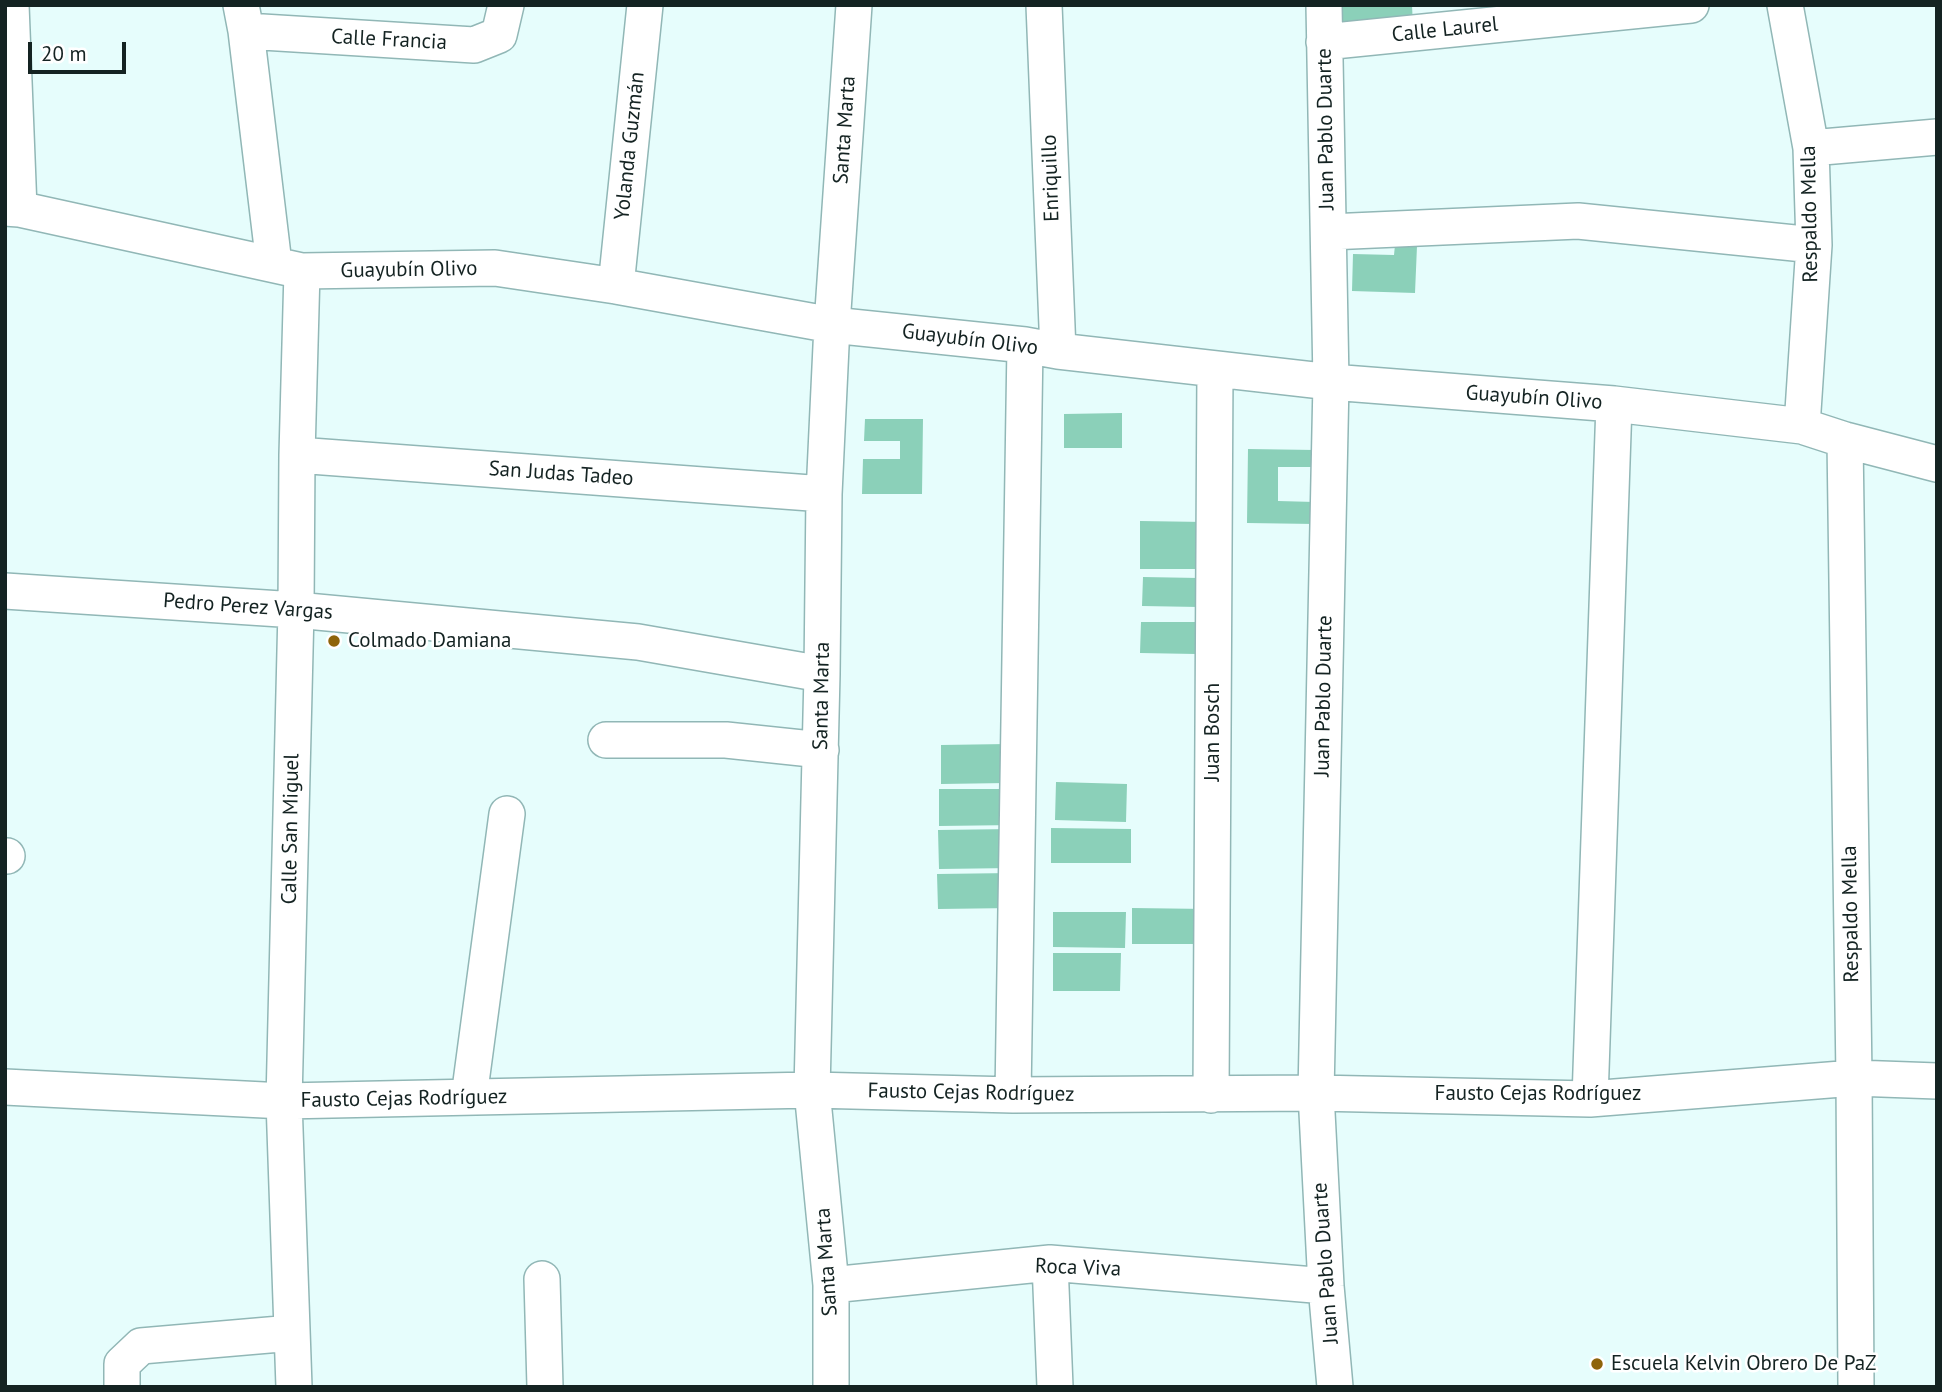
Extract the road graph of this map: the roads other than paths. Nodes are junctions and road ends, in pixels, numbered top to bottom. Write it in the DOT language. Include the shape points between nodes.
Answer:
graph roads {
  1 [pos="11,5"];
  2 [pos="506,5"];
  3 [pos="645,5"];
  4 [pos="853,5"];
  5 [pos="1044,5"];
  6 [pos="1324,5"];
  7 [pos="1691,5"];
  8 [pos="1785,5"];
  9 [pos="1516,14"];
  10 [pos="244,18"];
  11 [pos="1324,42"];
  12 [pos="1937,137"];
  13 [pos="1811,148"];
  14 [pos="12,209"];
  15 [pos="1329,232"];
  16 [pos="1814,245"];
  17 [pos="288,268"];
  18 [pos="616,286"];
  19 [pos="832,325"];
  20 [pos="1041,348"];
  21 [pos="1215,369"];
  22 [pos="1331,382"];
  23 [pos="1614,404"];
  24 [pos="1802,426"];
  25 [pos="1845,440"];
  26 [pos="297,455"];
  27 [pos="1937,464"];
  28 [pos="824,494"];
  29 [pos="5,591"];
  30 [pos="296,610"];
  31 [pos="822,674"];
  32 [pos="606,740"];
  33 [pos="821,750"];
  34 [pos="507,814"];
  35 [pos="1854,1078"];
  36 [pos="1937,1081"];
  37 [pos="5,1087"];
  38 [pos="812,1090"];
  39 [pos="1316,1093"];
  40 [pos="1013,1095"];
  41 [pos="1211,1095"];
  42 [pos="469,1097"];
  43 [pos="1590,1099"];
  44 [pos="284,1101"];
  45 [pos="1049,1263"];
  46 [pos="542,1279"];
  47 [pos="831,1285"];
  48 [pos="1326,1286"];
  49 [pos="292,1332"];
  50 [pos="122,1387"];
  51 [pos="295,1387"];
  52 [pos="545,1387"];
  53 [pos="831,1387"];
  54 [pos="1055,1387"];
  55 [pos="1335,1387"];
  56 [pos="1856,1387"];
  1 -- 14 [label="street"];
  2 -- 10 [label="street, Calle Francia" via="499,35 474,45"];
  3 -- 18 [label="street, Yolanda Guzmán"];
  4 -- 19 [label="street, Santa Marta"];
  5 -- 20 [label="street, Enriquillo"];
  6 -- 11 [label="street, Juan Pablo Duarte"];
  7 -- 9 [label="street, Calle Laurel"];
  8 -- 13 [label="street, Respaldo Mella"];
  9 -- 11 [label="street, Calle Laurel"];
  10 -- 17 [label="street, Calle San Miguel"];
  11 -- 15 [label="street, Juan Pablo Duarte"];
  12 -- 13 [label="street"];
  13 -- 16 [label="street, Respaldo Mella"];
  14 -- 17 [label="street, Guayubín Olivo"];
  15 -- 16 [label="street" via="1578,221"];
  15 -- 22 [label="street, Juan Pablo Duarte"];
  16 -- 24 [label="street, Respaldo Mella"];
  17 -- 18 [label="street, Guayubín Olivo" via="495,268"];
  17 -- 26 [label="street, Calle San Miguel"];
  18 -- 19 [label="street, Guayubín Olivo"];
  19 -- 20 [label="street, Guayubín Olivo"];
  19 -- 28 [label="street, Santa Marta"];
  20 -- 21 [label="street, Guayubín Olivo"];
  20 -- 40 [label="street, Enriquillo"];
  21 -- 22 [label="street, Guayubín Olivo"];
  21 -- 41 [label="street, Juan Bosch"];
  22 -- 23 [label="street, Guayubín Olivo"];
  22 -- 39 [label="street, Juan Pablo Duarte"];
  23 -- 24 [label="street, Guayubín Olivo"];
  23 -- 43 [label="street"];
  24 -- 25 [label="street, Guayubín Olivo"];
  25 -- 27 [label="street, Guayubín Olivo"];
  25 -- 35 [label="street, Respaldo Mella"];
  26 -- 28 [label="street, San Judas Tadeo"];
  26 -- 30 [label="street, Calle San Miguel"];
  28 -- 31 [label="street, Santa Marta"];
  29 -- 30 [label="street, Pedro Perez Vargas"];
  30 -- 31 [label="street, Pedro Perez Vargas" via="638,642"];
  30 -- 44 [label="street, Calle San Miguel"];
  31 -- 33 [label="street, Santa Marta"];
  32 -- 33 [label="street" via="726,740"];
  33 -- 38 [label="street, Santa Marta"];
  34 -- 42 [label="street"];
  35 -- 36 [label="street, Fausto Cejas Rodríguez"];
  35 -- 43 [label="street, Fausto Cejas Rodríguez"];
  35 -- 56 [label="street, Respaldo Mella"];
  37 -- 44 [label="street, Fausto Cejas Rodríguez"];
  38 -- 40 [label="street, Fausto Cejas Rodríguez"];
  38 -- 42 [label="street, Fausto Cejas Rodríguez"];
  38 -- 47 [label="street, Santa Marta"];
  39 -- 41 [label="street, Fausto Cejas Rodríguez"];
  39 -- 43 [label="street, Fausto Cejas Rodríguez"];
  39 -- 48 [label="street, Juan Pablo Duarte"];
  40 -- 41 [label="street, Fausto Cejas Rodríguez"];
  42 -- 44 [label="street, Fausto Cejas Rodríguez"];
  44 -- 49 [label="street, Calle San Miguel"];
  45 -- 47 [label="street, Roca Viva"];
  45 -- 48 [label="street, Roca Viva"];
  45 -- 54 [label="street"];
  46 -- 52 [label="street"];
  47 -- 53 [label="street, Santa Marta"];
  48 -- 55 [label="street, Juan Pablo Duarte"];
  49 -- 50 [label="street" via="141,1346 122,1364"];
  49 -- 51 [label="street, Calle San Miguel"];
}
